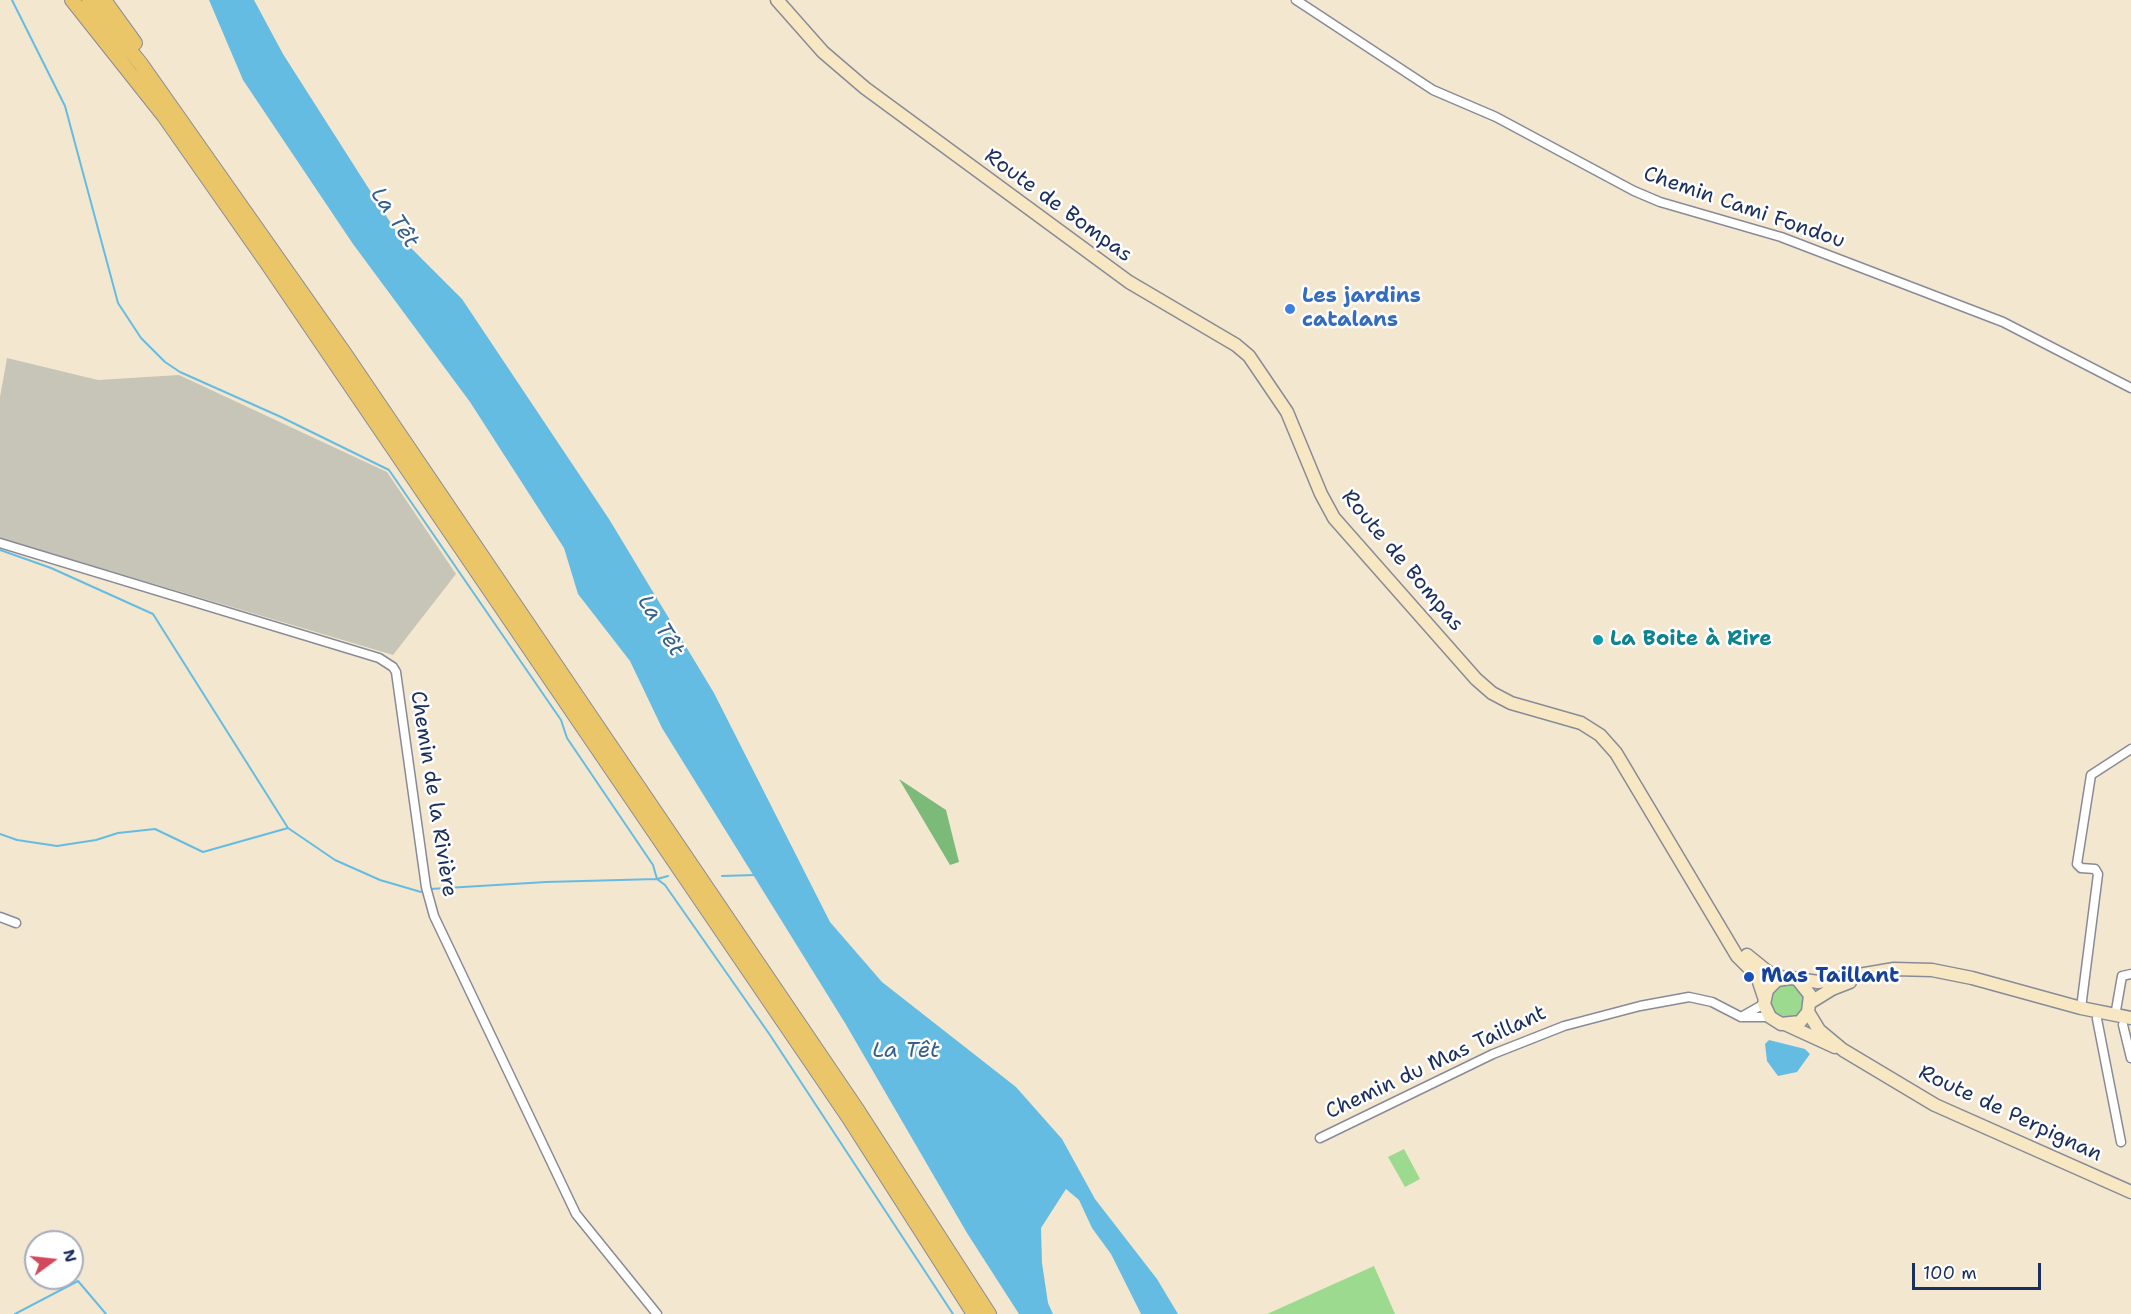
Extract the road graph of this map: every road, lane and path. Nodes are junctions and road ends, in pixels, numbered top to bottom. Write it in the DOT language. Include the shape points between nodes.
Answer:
graph roads {
  1 [pos="72,0"];
  2 [pos="88,0"];
  3 [pos="104,0"];
  4 [pos="777,0"];
  5 [pos="1296,0"];
  6 [pos="206,153"];
  7 [pos="2131,388"];
  8 [pos="0,543"];
  9 [pos="2131,750"];
  10 [pos="0,916"];
  11 [pos="1715,920"];
  12 [pos="16,922"];
  13 [pos="2131,974"];
  14 [pos="1784,978"];
  15 [pos="1798,980"];
  16 [pos="1764,1000"];
  17 [pos="1810,1007"];
  18 [pos="2081,1008"];
  19 [pos="1741,1017"];
  20 [pos="1770,1017"];
  21 [pos="2097,1020"];
  22 [pos="2125,1022"];
  23 [pos="1787,1025"];
  24 [pos="1843,1050"];
  25 [pos="2131,1058"];
  26 [pos="1320,1138"];
  27 [pos="2121,1142"];
  28 [pos="2131,1192"];
  29 [pos="657,1314"];
  30 [pos="974,1314"];
  31 [pos="988,1314"];
  1 -- 30 [label="highway" via="164,116 261,255 849,1118"];
  2 -- 6 [label="highway"];
  3 -- 6 [label="highway"];
  4 -- 11 [label="main road, Route de Bompas" via="823,52 865,88 1129,282 1249,356 1287,412 1334,518 1492,693 1511,703 1581,723 1600,735 1616,753"];
  5 -- 7 [label="street, Chemin Cami Fondou" via="1434,90 1496,117 1634,191 1781,237 2003,322"];
  6 -- 31 [label="highway" via="858,1111"];
  8 -- 29 [label="street, Chemin de la Rivière" via="379,657 393,667 426,887 434,916 576,1214"];
  9 -- 18 [label="street" via="2091,775 2077,864 2095,869 2098,874"];
  10 -- 12 [label="street"];
  11 -- 14 [label="main road" via="1752,961"];
  11 -- 16 [label="main road" via="1737,956 1757,976"];
  13 -- 22 [label="street" via="2122,976"];
  14 -- 15 [label="main road"];
  14 -- 16 [label="main road" via="1771,984"];
  15 -- 17 [label="main road" via="1808,989"];
  15 -- 18 [label="main road" via="1818,982 1894,969 1932,970"];
  16 -- 19 [label="street"];
  16 -- 20 [label="main road"];
  17 -- 21 [label="main road" via="1843,984 1916,977 1965,984"];
  17 -- 23 [label="main road" via="1800,1022"];
  17 -- 24 [label="main road, Route de Perpignan" via="1819,1030"];
  18 -- 22 [label="main road"];
  19 -- 20 [label="street"];
  19 -- 26 [label="street, Chemin du Mas Taillant" via="1712,1002 1689,997 1564,1026 1493,1054"];
  20 -- 23 [label="main road"];
  21 -- 22 [label="main road"];
  21 -- 27 [label="street"];
  22 -- 25 [label="street"];
  23 -- 24 [label="main road, Route de Perpignan"];
  24 -- 28 [label="main road, Route de Perpignan" via="1935,1106"];
}
